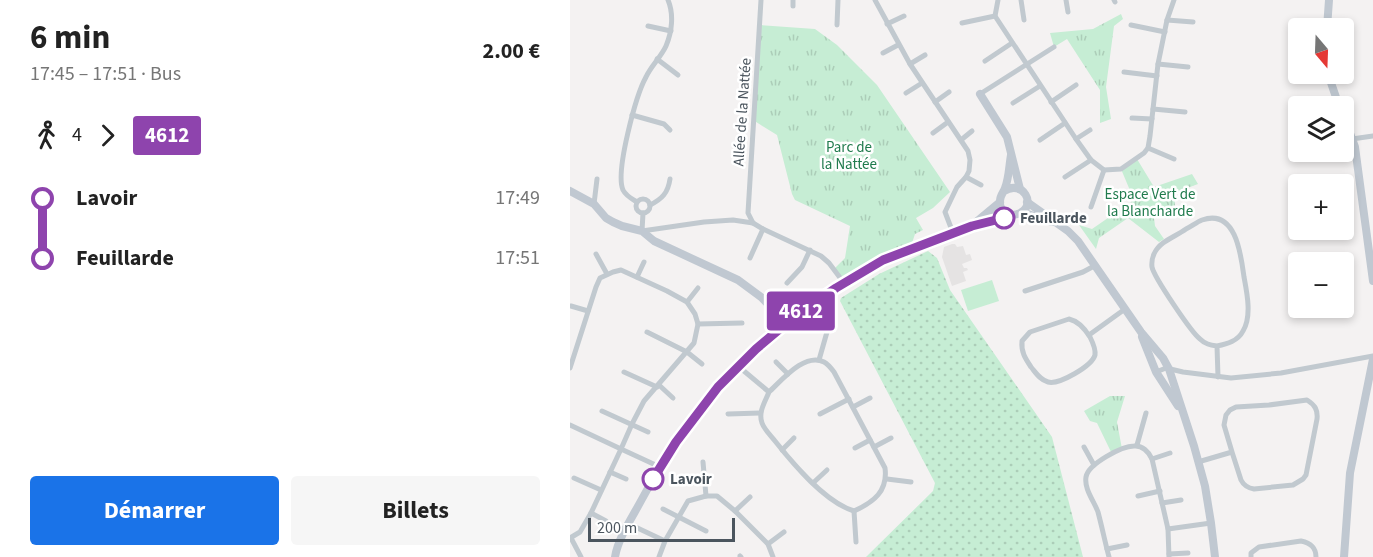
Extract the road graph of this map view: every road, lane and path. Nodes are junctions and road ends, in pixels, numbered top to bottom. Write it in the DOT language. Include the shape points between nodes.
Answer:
graph roads {
  1 [pos="668,0"];
  2 [pos="761,0"];
  3 [pos="838,0"];
  4 [pos="875,0"];
  5 [pos="998,0"];
  6 [pos="1021,0"];
  7 [pos="1066,0"];
  8 [pos="1173,0"];
  9 [pos="1329,0"];
  10 [pos="1068,12"];
  11 [pos="904,15"];
  12 [pos="995,16"];
  13 [pos="1328,18"];
  14 [pos="1023,20"];
  15 [pos="1167,20"];
  16 [pos="1192,22"];
  17 [pos="962,23"];
  18 [pos="887,24"];
  19 [pos="837,25"];
  20 [pos="1131,25"];
  21 [pos="648,26"];
  22 [pos="671,31"];
  23 [pos="1165,32"];
  24 [pos="1012,43"];
  25 [pos="898,45"];
  26 [pos="1054,47"];
  27 [pos="883,53"];
  28 [pos="925,55"];
  29 [pos="657,59"];
  30 [pos="986,61"];
  31 [pos="910,64"];
  32 [pos="1158,64"];
  33 [pos="1026,65"];
  34 [pos="1188,67"];
  35 [pos="1124,72"];
  36 [pos="678,75"];
  37 [pos="1156,76"];
  38 [pos="922,83"];
  39 [pos="1076,85"];
  40 [pos="1040,86"];
  41 [pos="949,92"];
  42 [pos="906,93"];
  43 [pos="980,94"];
  44 [pos="935,102"];
  45 [pos="1051,102"];
  46 [pos="1013,103"];
  47 [pos="1153,109"];
  48 [pos="1185,112"];
  49 [pos="632,115"];
  50 [pos="1132,118"];
  51 [pos="1152,119"];
  52 [pos="948,122"];
  53 [pos="1065,123"];
  54 [pos="670,130"];
  55 [pos="1090,130"];
  56 [pos="972,131"];
  57 [pos="933,133"];
  58 [pos="1373,136"];
  59 [pos="1076,139"];
  60 [pos="1354,139"];
  61 [pos="961,140"];
  62 [pos="1040,140"];
  63 [pos="1354,144"];
  64 [pos="1148,148"];
  65 [pos="1011,155"];
  66 [pos="1174,159"];
  67 [pos="1091,160"];
  68 [pos="1104,170"];
  69 [pos="966,177"];
  70 [pos="1065,177"];
  71 [pos="597,179"];
  72 [pos="670,179"];
  73 [pos="981,185"];
  74 [pos="1020,189"];
  75 [pos="570,191"];
  76 [pos="1004,191"];
  77 [pos="637,202"];
  78 [pos="1027,202"];
  79 [pos="594,204"];
  80 [pos="650,205"];
  81 [pos="1001,206"];
  82 [pos="1091,207"];
  83 [pos="1022,212"];
  84 [pos="643,213"];
  85 [pos="753,224"];
  86 [pos="1061,225"];
  87 [pos="763,229"];
  88 [pos="642,231"];
  89 [pos="953,233"];
  90 [pos="810,250"];
  91 [pos="596,254"];
  92 [pos="750,258"];
  93 [pos="644,262"];
  94 [pos="1096,265"];
  95 [pos="608,274"];
  96 [pos="637,277"];
  97 [pos="1373,280"];
  98 [pos="787,283"];
  99 [pos="844,283"];
  100 [pos="698,288"];
  101 [pos="1025,291"];
  102 [pos="687,302"];
  103 [pos="571,306"];
  104 [pos="1125,309"];
  105 [pos="588,311"];
  106 [pos="742,323"];
  107 [pos="785,323"];
  108 [pos="698,324"];
  109 [pos="829,326"];
  110 [pos="647,332"];
  111 [pos="1140,333"];
  112 [pos="1089,335"];
  113 [pos="1217,346"];
  114 [pos="687,352"];
  115 [pos="572,355"];
  116 [pos="1373,358"];
  117 [pos="819,360"];
  118 [pos="776,362"];
  119 [pos="702,364"];
  120 [pos="738,366"];
  121 [pos="570,369"];
  122 [pos="1169,369"];
  123 [pos="624,372"];
  124 [pos="1156,372"];
  125 [pos="1183,372"];
  126 [pos="788,374"];
  127 [pos="1218,377"];
  128 [pos="1173,381"];
  129 [pos="658,386"];
  130 [pos="769,392"];
  131 [pos="673,398"];
  132 [pos="870,398"];
  133 [pos="849,399"];
  134 [pos="853,407"];
  135 [pos="602,411"];
  136 [pos="1183,412"];
  137 [pos="760,413"];
  138 [pos="1146,413"];
  139 [pos="728,414"];
  140 [pos="820,414"];
  141 [pos="570,424"];
  142 [pos="632,424"];
  143 [pos="648,432"];
  144 [pos="794,438"];
  145 [pos="891,438"];
  146 [pos="870,440"];
  147 [pos="1137,446"];
  148 [pos="874,447"];
  149 [pos="1084,447"];
  150 [pos="855,448"];
  151 [pos="621,449"];
  152 [pos="782,450"];
  153 [pos="1232,452"];
  154 [pos="1170,453"];
  155 [pos="1152,459"];
  156 [pos="703,462"];
  157 [pos="1198,462"];
  158 [pos="1094,465"];
  159 [pos="660,467"];
  160 [pos="827,470"];
  161 [pos="610,472"];
  162 [pos="574,478"];
  163 [pos="626,479"];
  164 [pos="887,479"];
  165 [pos="911,482"];
  166 [pos="813,483"];
  167 [pos="601,490"];
  168 [pos="1160,491"];
  169 [pos="706,496"];
  170 [pos="1138,496"];
  171 [pos="750,497"];
  172 [pos="1181,500"];
  173 [pos="1162,503"];
  174 [pos="663,509"];
  175 [pos="735,511"];
  176 [pos="854,511"];
  177 [pos="591,513"];
  178 [pos="678,518"];
  179 [pos="606,520"];
  180 [pos="1211,523"];
  181 [pos="629,524"];
  182 [pos="1168,529"];
  183 [pos="706,531"];
  184 [pos="783,532"];
  185 [pos="570,538"];
  186 [pos="665,541"];
  187 [pos="856,542"];
  188 [pos="768,544"];
  189 [pos="1127,545"];
  190 [pos="1107,549"];
  191 [pos="1188,553"];
  192 [pos="1169,555"];
  193 [pos="581,557"];
  194 [pos="615,557"];
  195 [pos="659,557"];
  196 [pos="774,557"];
  197 [pos="1109,557"];
  198 [pos="1215,557"];
  199 [pos="1251,557"];
  200 [pos="1316,557"];
  201 [pos="1344,557"];
  1 -- 22 [label="street"];
  2 -- 85 [label="street, Allée de la Nattée" via="748,206"];
  3 -- 19 [label="street"];
  4 -- 18 [label="street"];
  5 -- 12 [label="street"];
  6 -- 14 [label="street"];
  7 -- 10 [label="street"];
  8 -- 15 [label="street"];
  9 -- 13 [label="street"];
  11 -- 18 [label="street"];
  12 -- 17 [label="street"];
  12 -- 24 [label="street"];
  15 -- 16 [label="street"];
  15 -- 23 [label="street"];
  18 -- 25 [label="street"];
  20 -- 23 [label="street"];
  21 -- 22 [label="street"];
  22 -- 29 [label="street"];
  23 -- 32 [label="street"];
  24 -- 30 [label="street"];
  24 -- 33 [label="street"];
  25 -- 27 [label="street"];
  25 -- 31 [label="street"];
  26 -- 33 [label="street"];
  28 -- 31 [label="street"];
  29 -- 36 [label="street"];
  29 -- 49 [label="street" via="646,76"];
  31 -- 38 [label="street"];
  32 -- 34 [label="street"];
  32 -- 37 [label="street"];
  33 -- 40 [label="street"];
  33 -- 43 [label="street"];
  35 -- 37 [label="street"];
  37 -- 47 [label="street"];
  38 -- 42 [label="street"];
  38 -- 44 [label="street"];
  39 -- 45 [label="street"];
  40 -- 45 [label="street"];
  40 -- 46 [label="street"];
  41 -- 44 [label="street"];
  43 -- 65 [label="street" via="1007,137"];
  44 -- 52 [label="street"];
  45 -- 53 [label="street"];
  47 -- 48 [label="street"];
  47 -- 51 [label="street"];
  49 -- 54 [label="street" via="664,124"];
  49 -- 77 [label="street" via="621,181 623,190"];
  50 -- 51 [label="street"];
  51 -- 64 [label="street"];
  52 -- 57 [label="street"];
  52 -- 61 [label="street"];
  53 -- 59 [label="street"];
  53 -- 62 [label="street"];
  55 -- 59 [label="street"];
  56 -- 61 [label="street"];
  58 -- 60 [label="street"];
  59 -- 67 [label="street"];
  61 -- 69 [label="street" via="970,160"];
  63 -- 97 [label="street"];
  64 -- 66 [label="street"];
  64 -- 68 [label="street" via="1122,169"];
  65 -- 74 [label="street"];
  65 -- 76 [label="street"];
  67 -- 68 [label="street"];
  67 -- 70 [label="street"];
  68 -- 82 [label="street"];
  69 -- 73 [label="street"];
  69 -- 89 [label="street" via="945,212"];
  71 -- 79 [label="street"];
  72 -- 80 [label="street" via="664,195"];
  74 -- 76 [label="street"];
  74 -- 78 [label="street"];
  75 -- 79 [label="street"];
  76 -- 81 [label="street"];
  77 -- 80 [label="street" via="645,199"];
  77 -- 84 [label="street" via="637,209"];
  78 -- 83 [label="street"];
  78 -- 86 [label="street"];
  79 -- 88 [label="street" via="613,222"];
  80 -- 84 [label="street"];
  81 -- 83 [label="street" via="1006,213"];
  81 -- 89 [label="street" via="972,226"];
  83 -- 86 [label="street"];
  84 -- 88 [label="street"];
  85 -- 87 [label="street"];
  85 -- 88 [label="street" via="733,220"];
  86 -- 94 [label="street"];
  87 -- 90 [label="street"];
  87 -- 92 [label="street"];
  88 -- 107 [label="street" via="654,241 738,280"];
  89 -- 99 [label="street" via="883,260"];
  90 -- 98 [label="street" via="802,267"];
  90 -- 99 [label="street" via="829,263"];
  91 -- 95 [label="street"];
  93 -- 96 [label="street"];
  94 -- 101 [label="street"];
  94 -- 104 [label="street"];
  95 -- 96 [label="street" via="621,270"];
  95 -- 105 [label="street" via="600,278"];
  96 -- 102 [label="street"];
  99 -- 107 [label="street"];
  100 -- 102 [label="street"];
  102 -- 108 [label="street"];
  103 -- 105 [label="street"];
  104 -- 111 [label="street"];
  104 -- 112 [label="street"];
  105 -- 115 [label="street"];
  106 -- 108 [label="street"];
  107 -- 120 [label="street"];
  108 -- 114 [label="street" via="694,343"];
  109 -- 117 [label="street"];
  110 -- 114 [label="street"];
  111 -- 122 [label="street"];
  111 -- 124 [label="street"];
  112 -- 112 [label="street" via="1095,352 1093,360 1057,382 1042,380 1023,354 1022,341 1030,332 1064,320 1075,320"];
  113 -- 113 [label="street" via="1198,338 1157,278 1152,264 1162,244 1210,219 1224,222 1236,238 1247,308 1241,334"];
  113 -- 127 [label="street"];
  114 -- 119 [label="street"];
  114 -- 129 [label="street"];
  115 -- 121 [label="street"];
  116 -- 127 [label="street" via="1281,373"];
  116 -- 201 [label="street" via="1350,473"];
  117 -- 126 [label="street" via="811,359"];
  117 -- 133 [label="street" via="834,372"];
  118 -- 126 [label="street"];
  120 -- 130 [label="street"];
  120 -- 159 [label="street" via="708,399"];
  122 -- 124 [label="street"];
  122 -- 125 [label="street"];
  122 -- 128 [label="street"];
  123 -- 129 [label="street"];
  124 -- 136 [label="street"];
  125 -- 127 [label="street"];
  125 -- 128 [label="street"];
  126 -- 130 [label="street"];
  128 -- 136 [label="street"];
  129 -- 131 [label="street"];
  129 -- 142 [label="street"];
  130 -- 137 [label="street"];
  132 -- 134 [label="street"];
  133 -- 134 [label="street"];
  133 -- 140 [label="street"];
  134 -- 146 [label="street"];
  135 -- 142 [label="street"];
  136 -- 157 [label="street"];
  137 -- 139 [label="street"];
  137 -- 152 [label="street" via="762,425"];
  138 -- 147 [label="street"];
  141 -- 151 [label="street"];
  142 -- 143 [label="street"];
  142 -- 151 [label="street"];
  144 -- 152 [label="street"];
  145 -- 148 [label="street"];
  146 -- 148 [label="street"];
  146 -- 150 [label="street"];
  147 -- 155 [label="street"];
  147 -- 158 [label="street" via="1118,451"];
  148 -- 164 [label="street"];
  149 -- 158 [label="street"];
  151 -- 159 [label="street"];
  151 -- 161 [label="street"];
  152 -- 166 [label="street"];
  153 -- 153 [label="street" via="1224,425 1230,410 1301,399 1316,408 1306,475 1299,483 1249,488 1241,480"];
  153 -- 157 [label="street"];
  154 -- 155 [label="street"];
  155 -- 168 [label="street"];
  156 -- 169 [label="street"];
  157 -- 180 [label="street"];
  158 -- 190 [label="street" via="1087,472 1086,482"];
  159 -- 181 [label="street"];
  160 -- 166 [label="street"];
  161 -- 163 [label="street"];
  161 -- 167 [label="street"];
  162 -- 167 [label="street"];
  164 -- 165 [label="street"];
  164 -- 176 [label="street" via="883,490"];
  166 -- 176 [label="street" via="843,508"];
  167 -- 177 [label="street"];
  168 -- 170 [label="street"];
  168 -- 173 [label="street"];
  169 -- 175 [label="street" via="717,496"];
  169 -- 178 [label="street" via="688,501"];
  171 -- 175 [label="street"];
  172 -- 173 [label="street"];
  173 -- 182 [label="street"];
  174 -- 178 [label="street"];
  175 -- 188 [label="street"];
  176 -- 187 [label="street"];
  177 -- 179 [label="street"];
  177 -- 185 [label="street" via="580,532"];
  178 -- 183 [label="street"];
  178 -- 186 [label="street"];
  180 -- 182 [label="street"];
  180 -- 198 [label="street"];
  181 -- 186 [label="street"];
  181 -- 194 [label="street"];
  182 -- 192 [label="street"];
  184 -- 188 [label="street"];
  185 -- 193 [label="street"];
  186 -- 195 [label="street"];
  188 -- 196 [label="street"];
  189 -- 190 [label="street"];
  190 -- 197 [label="street"];
  191 -- 192 [label="street"];
  199 -- 200 [label="street" via="1259,547 1301,541 1312,545"];
}
